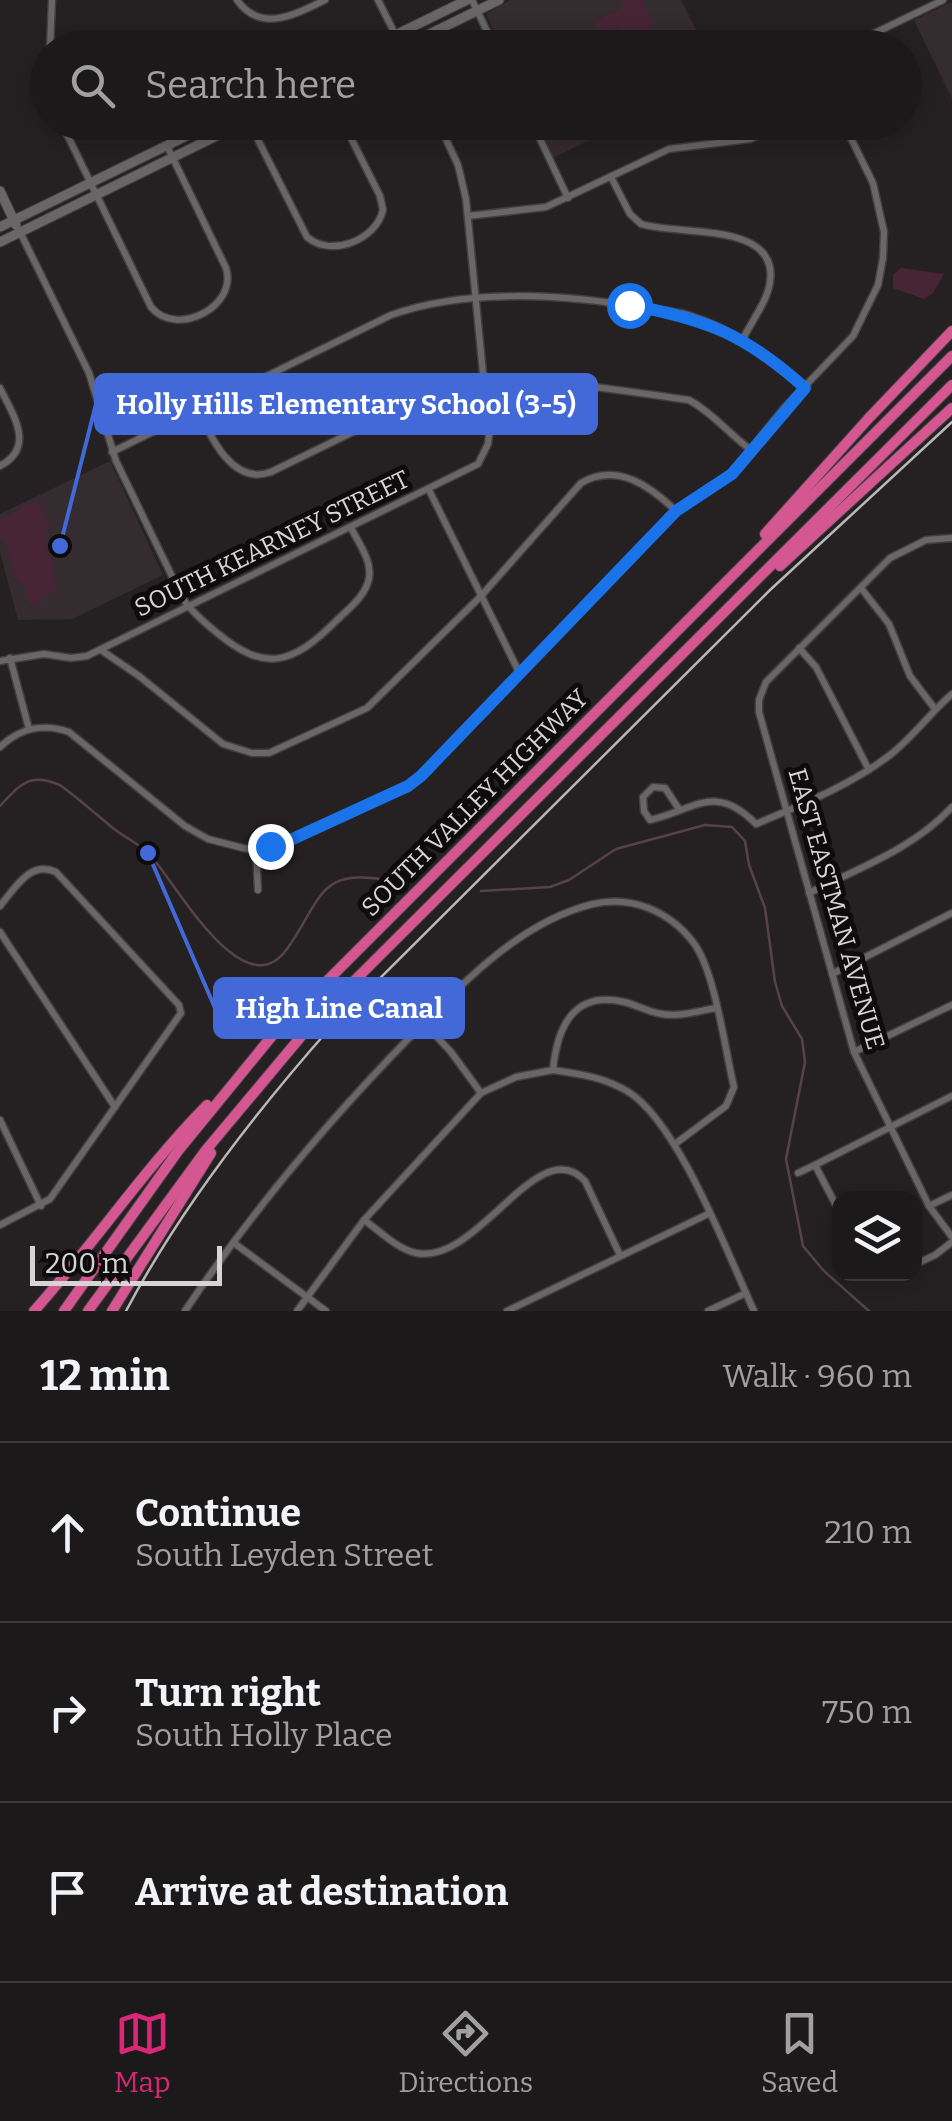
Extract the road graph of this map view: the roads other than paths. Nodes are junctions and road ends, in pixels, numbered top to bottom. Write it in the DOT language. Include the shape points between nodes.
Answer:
graph roads {
  1 [pos="52,0"];
  2 [pos="237,0"];
  3 [pos="325,0"];
  4 [pos="378,0"];
  5 [pos="470,0"];
  6 [pos="499,0"];
  7 [pos="942,0"];
  8 [pos="478,10"];
  9 [pos="51,30"];
  10 [pos="393,30"];
  11 [pos="406,30"];
  12 [pos="436,30"];
  13 [pos="487,30"];
  14 [pos="881,30"];
  15 [pos="70,140"];
  16 [pos="178,140"];
  17 [pos="210,140"];
  18 [pos="256,140"];
  19 [pos="352,140"];
  20 [pos="446,140"];
  21 [pos="541,140"];
  22 [pos="742,140"];
  23 [pos="851,140"];
  24 [pos="166,146"];
  25 [pos="172,158"];
  26 [pos="610,177"];
  27 [pos="91,183"];
  28 [pos="0,191"];
  29 [pos="97,195"];
  30 [pos="568,198"];
  31 [pos="468,216"];
  32 [pos="14,220"];
  33 [pos="0,227"];
  34 [pos="20,232"];
  35 [pos="0,242"];
  36 [pos="476,300"];
  37 [pos="952,331"];
  38 [pos="742,339"];
  39 [pos="952,356"];
  40 [pos="484,384"];
  41 [pos="952,384"];
  42 [pos="0,388"];
  43 [pos="805,388"];
  44 [pos="952,408"];
  45 [pos="198,410"];
  46 [pos="751,450"];
  47 [pos="112,452"];
  48 [pos="0,466"];
  49 [pos="429,490"];
  50 [pos="676,511"];
  51 [pos="351,528"];
  52 [pos="952,538"];
  53 [pos="730,578"];
  54 [pos="861,588"];
  55 [pos="481,596"];
  56 [pos="189,608"];
  57 [pos="800,648"];
  58 [pos="101,650"];
  59 [pos="10,658"];
  60 [pos="675,660"];
  61 [pos="0,661"];
  62 [pos="518,672"];
  63 [pos="952,694"];
  64 [pos="934,709"];
  65 [pos="29,729"];
  66 [pos="0,746"];
  67 [pos="869,770"];
  68 [pos="952,807"];
  69 [pos="679,809"];
  70 [pos="786,812"];
  71 [pos="256,850"];
  72 [pos="258,890"];
  73 [pos="809,893"];
  74 [pos="0,906"];
  75 [pos="952,913"];
  76 [pos="0,932"];
  77 [pos="832,974"];
  78 [pos="952,1005"];
  79 [pos="716,1008"];
  80 [pos="424,1024"];
  81 [pos="854,1052"];
  82 [pos="248,1063"];
  83 [pos="553,1070"];
  84 [pos="482,1093"];
  85 [pos="952,1096"];
  86 [pos="247,1098"];
  87 [pos="115,1107"];
  88 [pos="0,1120"];
  89 [pos="890,1127"];
  90 [pos="675,1144"];
  91 [pos="815,1165"];
  92 [pos="798,1172"];
  93 [pos="952,1195"];
  94 [pos="832,1198"];
  95 [pos="41,1206"];
  96 [pos="929,1206"];
  97 [pos="708,1214"];
  98 [pos="364,1220"];
  99 [pos="0,1225"];
  100 [pos="952,1240"];
  101 [pos="234,1243"];
  102 [pos="620,1256"];
  103 [pos="922,1262"];
  104 [pos="746,1293"];
  105 [pos="308,1296"];
  106 [pos="34,1311"];
  107 [pos="64,1311"];
  108 [pos="88,1311"];
  109 [pos="112,1311"];
  110 [pos="185,1311"];
  111 [pos="296,1311"];
  112 [pos="326,1311"];
  113 [pos="507,1311"];
  114 [pos="708,1311"];
  115 [pos="754,1311"];
  1 -- 9 [label="street"];
  2 -- 3 [label="street" via="259,18 283,18"];
  4 -- 10 [label="street"];
  5 -- 8 [label="street"];
  5 -- 11 [label="main road"];
  6 -- 8 [label="main road"];
  7 -- 14 [label="street"];
  8 -- 12 [label="main road"];
  8 -- 13 [label="street"];
  15 -- 27 [label="street"];
  16 -- 24 [label="main road"];
  17 -- 25 [label="main road"];
  18 -- 19 [label="street" via="306,237 330,248 372,230 383,210"];
  20 -- 31 [label="street" via="462,177"];
  21 -- 30 [label="street"];
  22 -- 26 [label="street" via="669,149"];
  23 -- 43 [label="street" via="878,200 883,258 861,324"];
  24 -- 25 [label="street"];
  24 -- 27 [label="main road"];
  25 -- 29 [label="main road"];
  25 -- 29 [label="street" via="228,275 219,303 190,318 174,321 153,310"];
  26 -- 30 [label="street"];
  26 -- 38 [label="street" via="641,224 748,238 764,252 770,285"];
  27 -- 29 [label="street"];
  27 -- 32 [label="main road"];
  28 -- 32 [label="main road"];
  29 -- 34 [label="main road"];
  30 -- 31 [label="street" via="532,210"];
  31 -- 36 [label="street"];
  32 -- 33 [label="main road"];
  32 -- 34 [label="main road"];
  34 -- 35 [label="main road"];
  34 -- 47 [label="street" via="89,373"];
  36 -- 38 [label="street" via="552,296 629,305 688,316"];
  36 -- 40 [label="street"];
  36 -- 45 [label="street" via="391,315"];
  37 -- 53 [label="highway"];
  38 -- 43 [label="street"];
  39 -- 53 [label="highway, SOUTH VALLEY HIGHWAY"];
  40 -- 45 [label="street" via="438,391 259,476 220,451"];
  40 -- 46 [label="street" via="536,380 689,400"];
  40 -- 49 [label="street, SOUTH KEARNEY STREET" via="484,456"];
  41 -- 60 [label="highway, SOUTH VALLEY HIGHWAY"];
  42 -- 48 [label="street" via="19,428 15,456"];
  43 -- 46 [label="street"];
  44 -- 60 [label="highway"];
  45 -- 47 [label="street"];
  46 -- 50 [label="street" via="732,474"];
  47 -- 56 [label="street"];
  49 -- 51 [label="street, SOUTH KEARNEY STREET"];
  49 -- 55 [label="street"];
  50 -- 55 [label="street" via="650,486 596,474"];
  50 -- 62 [label="street"];
  51 -- 56 [label="street, SOUTH KEARNEY STREET"];
  51 -- 56 [label="street" via="366,558 366,586 309,644 272,659 248,656"];
  52 -- 54 [label="street" via="902,550"];
  53 -- 82 [label="highway, SOUTH VALLEY HIGHWAY"];
  54 -- 57 [label="street"];
  54 -- 64 [label="street" via="879,608 910,676"];
  55 -- 58 [label="street" via="367,708 270,753 223,744"];
  55 -- 62 [label="street"];
  56 -- 58 [label="street, SOUTH KEARNEY STREET"];
  57 -- 67 [label="street"];
  57 -- 70 [label="street, EAST EASTMAN AVENUE" via="766,682 759,712"];
  58 -- 59 [label="street, SOUTH KEARNEY STREET" via="77,658"];
  59 -- 61 [label="street, SOUTH KEARNEY STREET"];
  59 -- 65 [label="street"];
  60 -- 86 [label="highway, SOUTH VALLEY HIGHWAY" via="362,972"];
  62 -- 71 [label="street" via="408,786"];
  63 -- 64 [label="street"];
  64 -- 67 [label="street"];
  65 -- 66 [label="street"];
  65 -- 71 [label="street" via="69,732 200,836"];
  67 -- 70 [label="street"];
  68 -- 73 [label="street" via="905,846"];
  69 -- 69 [label="street" via="650,820 643,797 653,787 665,788"];
  69 -- 70 [label="street" via="723,801 756,824"];
  70 -- 73 [label="street, EAST EASTMAN AVENUE"];
  71 -- 72 [label="street"];
  73 -- 77 [label="street, EAST EASTMAN AVENUE"];
  74 -- 87 [label="street" via="26,876 44,868 61,876 181,1009"];
  75 -- 77 [label="street"];
  76 -- 87 [label="street"];
  77 -- 81 [label="street, EAST EASTMAN AVENUE"];
  78 -- 81 [label="street"];
  79 -- 80 [label="street" via="696,944 653,909 625,902 563,915 511,945"];
  79 -- 83 [label="street" via="665,1015 597,1001 560,1027"];
  79 -- 90 [label="street" via="734,1087 726,1106"];
  80 -- 84 [label="street"];
  80 -- 101 [label="street" via="332,1119"];
  81 -- 89 [label="street, EAST EASTMAN AVENUE"];
  82 -- 106 [label="highway" via="170,1143"];
  82 -- 107 [label="highway, SOUTH VALLEY HIGHWAY"];
  83 -- 84 [label="street"];
  83 -- 90 [label="street" via="594,1076 630,1092"];
  84 -- 98 [label="street"];
  85 -- 89 [label="street"];
  86 -- 108 [label="highway, SOUTH VALLEY HIGHWAY"];
  86 -- 109 [label="highway"];
  87 -- 95 [label="street"];
  88 -- 95 [label="street"];
  89 -- 91 [label="street"];
  89 -- 96 [label="street, EAST EASTMAN AVENUE"];
  90 -- 97 [label="street"];
  91 -- 92 [label="street"];
  91 -- 94 [label="street"];
  93 -- 96 [label="street"];
  95 -- 99 [label="street"];
  96 -- 100 [label="street, EAST EASTMAN AVENUE"];
  97 -- 102 [label="street"];
  97 -- 104 [label="street"];
  98 -- 102 [label="street" via="402,1248 427,1254 482,1226 542,1173 565,1167 585,1181"];
  98 -- 105 [label="street"];
  100 -- 103 [label="street"];
  101 -- 105 [label="street"];
  101 -- 110 [label="street"];
  102 -- 113 [label="street"];
  104 -- 114 [label="street"];
  104 -- 115 [label="street"];
  105 -- 111 [label="street"];
  105 -- 112 [label="street"];
}
